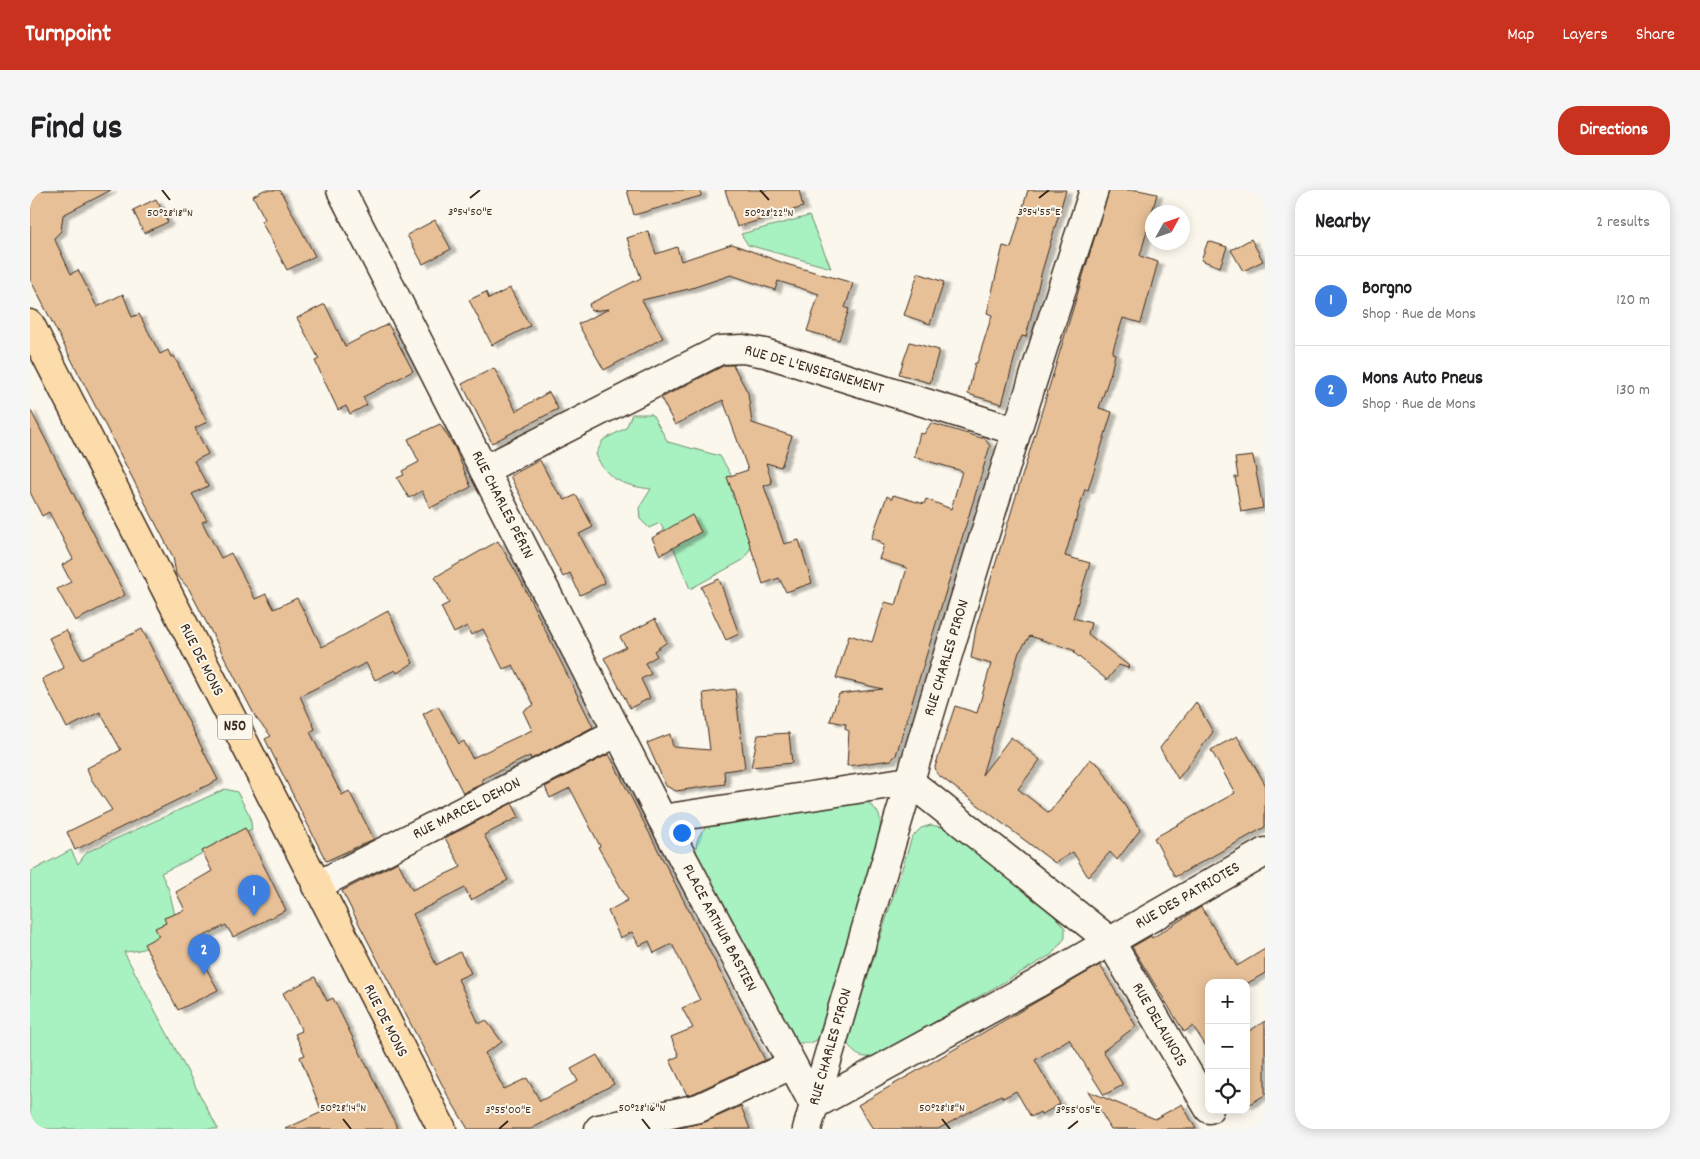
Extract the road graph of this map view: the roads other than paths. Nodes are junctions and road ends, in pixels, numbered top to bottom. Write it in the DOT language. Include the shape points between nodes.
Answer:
graph roads {
  1 [pos="341,190"];
  2 [pos="1094,190"];
  3 [pos="33,338"];
  4 [pos="1016,431"];
  5 [pos="484,470"];
  6 [pos="618,732"];
  7 [pos="909,781"];
  8 [pos="662,819"];
  9 [pos="1265,852"];
  10 [pos="316,886"];
  11 [pos="1110,941"];
  12 [pos="791,1065"];
  13 [pos="1205,1103"];
  14 [pos="1212,1114"];
  15 [pos="810,1117"];
  16 [pos="442,1129"];
  17 [pos="599,1129"];
  18 [pos="1221,1129"];
  1 -- 5 [label="street, RUE CHARLES PÉRIN"];
  2 -- 4 [label="street, RUE CHARLES PIRON"];
  3 -- 10 [label="main road, RUE DE MONS / N50"];
  4 -- 5 [label="street, RUE DE L'ENSEIGNEMENT" via="765,353 743,349 720,350"];
  4 -- 7 [label="street, RUE CHARLES PIRON"];
  5 -- 6 [label="street, RUE CHARLES PÉRIN"];
  6 -- 8 [label="street, RUE CHARLES PÉRIN"];
  6 -- 10 [label="street, RUE MARCEL DEHON"];
  7 -- 8 [label="street"];
  7 -- 11 [label="street"];
  7 -- 15 [label="street, RUE CHARLES PIRON"];
  8 -- 12 [label="street, PLACE ARTHUR BASTIEN"];
  9 -- 11 [label="street, RUE DES PATRIOTES"];
  10 -- 16 [label="main road, RUE DE MONS / N50"];
  11 -- 13 [label="street, RUE DELAUNOIS"];
  11 -- 15 [label="street"];
  12 -- 15 [label="street, PLACE ARTHUR BASTIEN"];
  12 -- 17 [label="street" via="699,1108"];
  14 -- 18 [label="street, RUE DELAUNOIS"];
}
